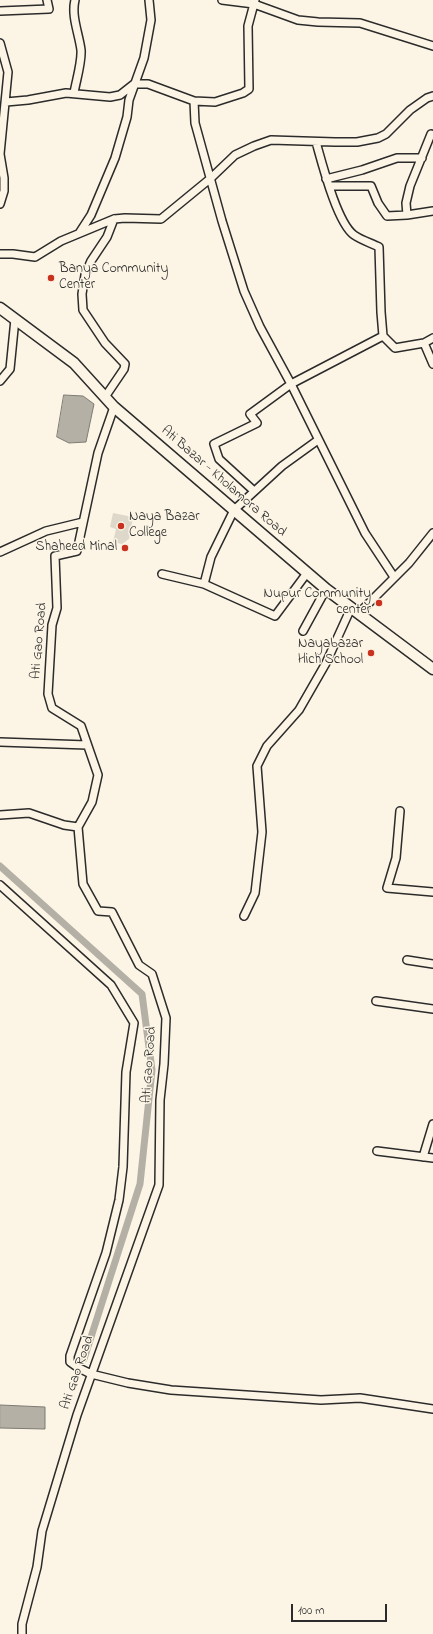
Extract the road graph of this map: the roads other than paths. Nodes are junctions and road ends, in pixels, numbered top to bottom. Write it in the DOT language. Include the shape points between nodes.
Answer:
graph roads {
  1 [pos="47,0"];
  2 [pos="75,0"];
  3 [pos="148,0"];
  4 [pos="222,0"];
  5 [pos="255,2"];
  6 [pos="0,11"];
  7 [pos="0,43"];
  8 [pos="433,46"];
  9 [pos="134,84"];
  10 [pos="74,93"];
  11 [pos="433,96"];
  12 [pos="194,101"];
  13 [pos="6,102"];
  14 [pos="432,134"];
  15 [pos="316,142"];
  16 [pos="422,158"];
  17 [pos="211,178"];
  18 [pos="326,179"];
  19 [pos="329,186"];
  20 [pos="2,192"];
  21 [pos="0,204"];
  22 [pos="433,211"];
  23 [pos="407,215"];
  24 [pos="114,219"];
  25 [pos="80,232"];
  26 [pos="0,254"];
  27 [pos="0,308"];
  28 [pos="15,319"];
  29 [pos="383,336"];
  30 [pos="433,338"];
  31 [pos="424,343"];
  32 [pos="433,364"];
  33 [pos="0,381"];
  34 [pos="291,384"];
  35 [pos="105,397"];
  36 [pos="114,407"];
  37 [pos="318,440"];
  38 [pos="254,491"];
  39 [pos="234,510"];
  40 [pos="83,522"];
  41 [pos="433,534"];
  42 [pos="0,552"];
  43 [pos="307,573"];
  44 [pos="162,574"];
  45 [pos="394,577"];
  46 [pos="204,584"];
  47 [pos="326,589"];
  48 [pos="354,611"];
  49 [pos="303,632"];
  50 [pos="433,669"];
  51 [pos="0,742"];
  52 [pos="87,745"];
  53 [pos="400,811"];
  54 [pos="0,815"];
  55 [pos="78,828"];
  56 [pos="0,885"];
  57 [pos="433,892"];
  58 [pos="244,916"];
  59 [pos="407,960"];
  60 [pos="433,964"];
  61 [pos="376,1001"];
  62 [pos="433,1009"];
  63 [pos="433,1124"];
  64 [pos="377,1151"];
  65 [pos="422,1157"];
  66 [pos="433,1158"];
  67 [pos="91,1374"];
  68 [pos="433,1409"];
  69 [pos="22,1634"];
  1 -- 6 [label="street" via="49,9"];
  2 -- 10 [label="street" via="76,26 81,51"];
  3 -- 9 [label="street" via="151,20 144,58"];
  4 -- 5 [label="street"];
  5 -- 8 [label="street" via="298,20 360,22"];
  5 -- 12 [label="street" via="248,26 249,89 215,102"];
  7 -- 13 [label="street" via="8,72"];
  9 -- 10 [label="street" via="120,95 110,97"];
  9 -- 12 [label="street" via="148,84"];
  9 -- 25 [label="street" via="115,158"];
  10 -- 13 [label="street"];
  11 -- 15 [label="street" via="410,110 386,134 378,138 357,142"];
  12 -- 17 [label="street" via="196,123"];
  13 -- 20 [label="street" via="0,154 4,178"];
  14 -- 16 [label="street"];
  15 -- 17 [label="street" via="265,142 235,155"];
  15 -- 18 [label="street"];
  16 -- 18 [label="street" via="397,158"];
  16 -- 23 [label="street" via="410,186 406,203"];
  17 -- 24 [label="street" via="160,219"];
  17 -- 34 [label="street" via="244,291"];
  18 -- 19 [label="street"];
  19 -- 23 [label="street" via="371,186 387,216"];
  19 -- 29 [label="street" via="340,215 353,234 379,247"];
  20 -- 21 [label="street"];
  22 -- 23 [label="street"];
  24 -- 25 [label="street"];
  24 -- 35 [label="street" via="107,237 91,260 82,294 84,310 105,343 126,364"];
  25 -- 26 [label="street" via="35,257"];
  27 -- 28 [label="main road, Ati Bazar - Kholamora Road"];
  28 -- 33 [label="street" via="10,369"];
  28 -- 35 [label="main road, Ati Bazar - Kholamora Road" via="74,363"];
  29 -- 31 [label="street" via="395,348"];
  29 -- 34 [label="street"];
  30 -- 31 [label="street"];
  31 -- 32 [label="street"];
  34 -- 37 [label="street"];
  34 -- 38 [label="street" via="250,414 257,423 214,444 219,459"];
  35 -- 36 [label="main road, Ati Bazar - Kholamora Road"];
  36 -- 39 [label="main road, Ati Bazar - Kholamora Road"];
  36 -- 40 [label="street" via="98,453"];
  37 -- 38 [label="street" via="282,466"];
  37 -- 45 [label="street" via="365,533"];
  38 -- 39 [label="street"];
  39 -- 43 [label="main road, Ati Bazar - Kholamora Road"];
  39 -- 46 [label="street" via="211,557"];
  40 -- 42 [label="street" via="46,531"];
  40 -- 52 [label="street, Ati Gao Road" via="77,551 55,556 57,608 52,625 48,694 52,708 81,726"];
  41 -- 45 [label="street"];
  43 -- 46 [label="street" via="275,616"];
  43 -- 47 [label="main road, Ati Bazar - Kholamora Road"];
  44 -- 46 [label="street"];
  45 -- 48 [label="street"];
  47 -- 48 [label="main road, Ati Bazar - Kholamora Road"];
  47 -- 49 [label="street"];
  48 -- 50 [label="main road, Ati Bazar - Kholamora Road"];
  48 -- 58 [label="street" via="299,710 267,746 257,766 262,832 255,893"];
  51 -- 52 [label="street"];
  52 -- 55 [label="street, Ati Gao Road" via="98,775 92,802"];
  53 -- 57 [label="street" via="396,858 387,888"];
  54 -- 55 [label="street" via="29,812"];
  55 -- 67 [label="street, Ati Gao Road" via="83,884 98,911 112,912 139,965 152,974 166,1018 160,1100 159,1185"];
  56 -- 67 [label="street" via="111,984 134,1023 126,1072 123,1167 119,1200 106,1252 70,1356 70,1362"];
  59 -- 60 [label="street"];
  61 -- 62 [label="street"];
  63 -- 65 [label="street"];
  64 -- 65 [label="street"];
  65 -- 66 [label="street"];
  67 -- 68 [label="street" via="171,1390 321,1400 360,1398"];
  67 -- 69 [label="street, Ati Gao Road" via="42,1531"];
}
